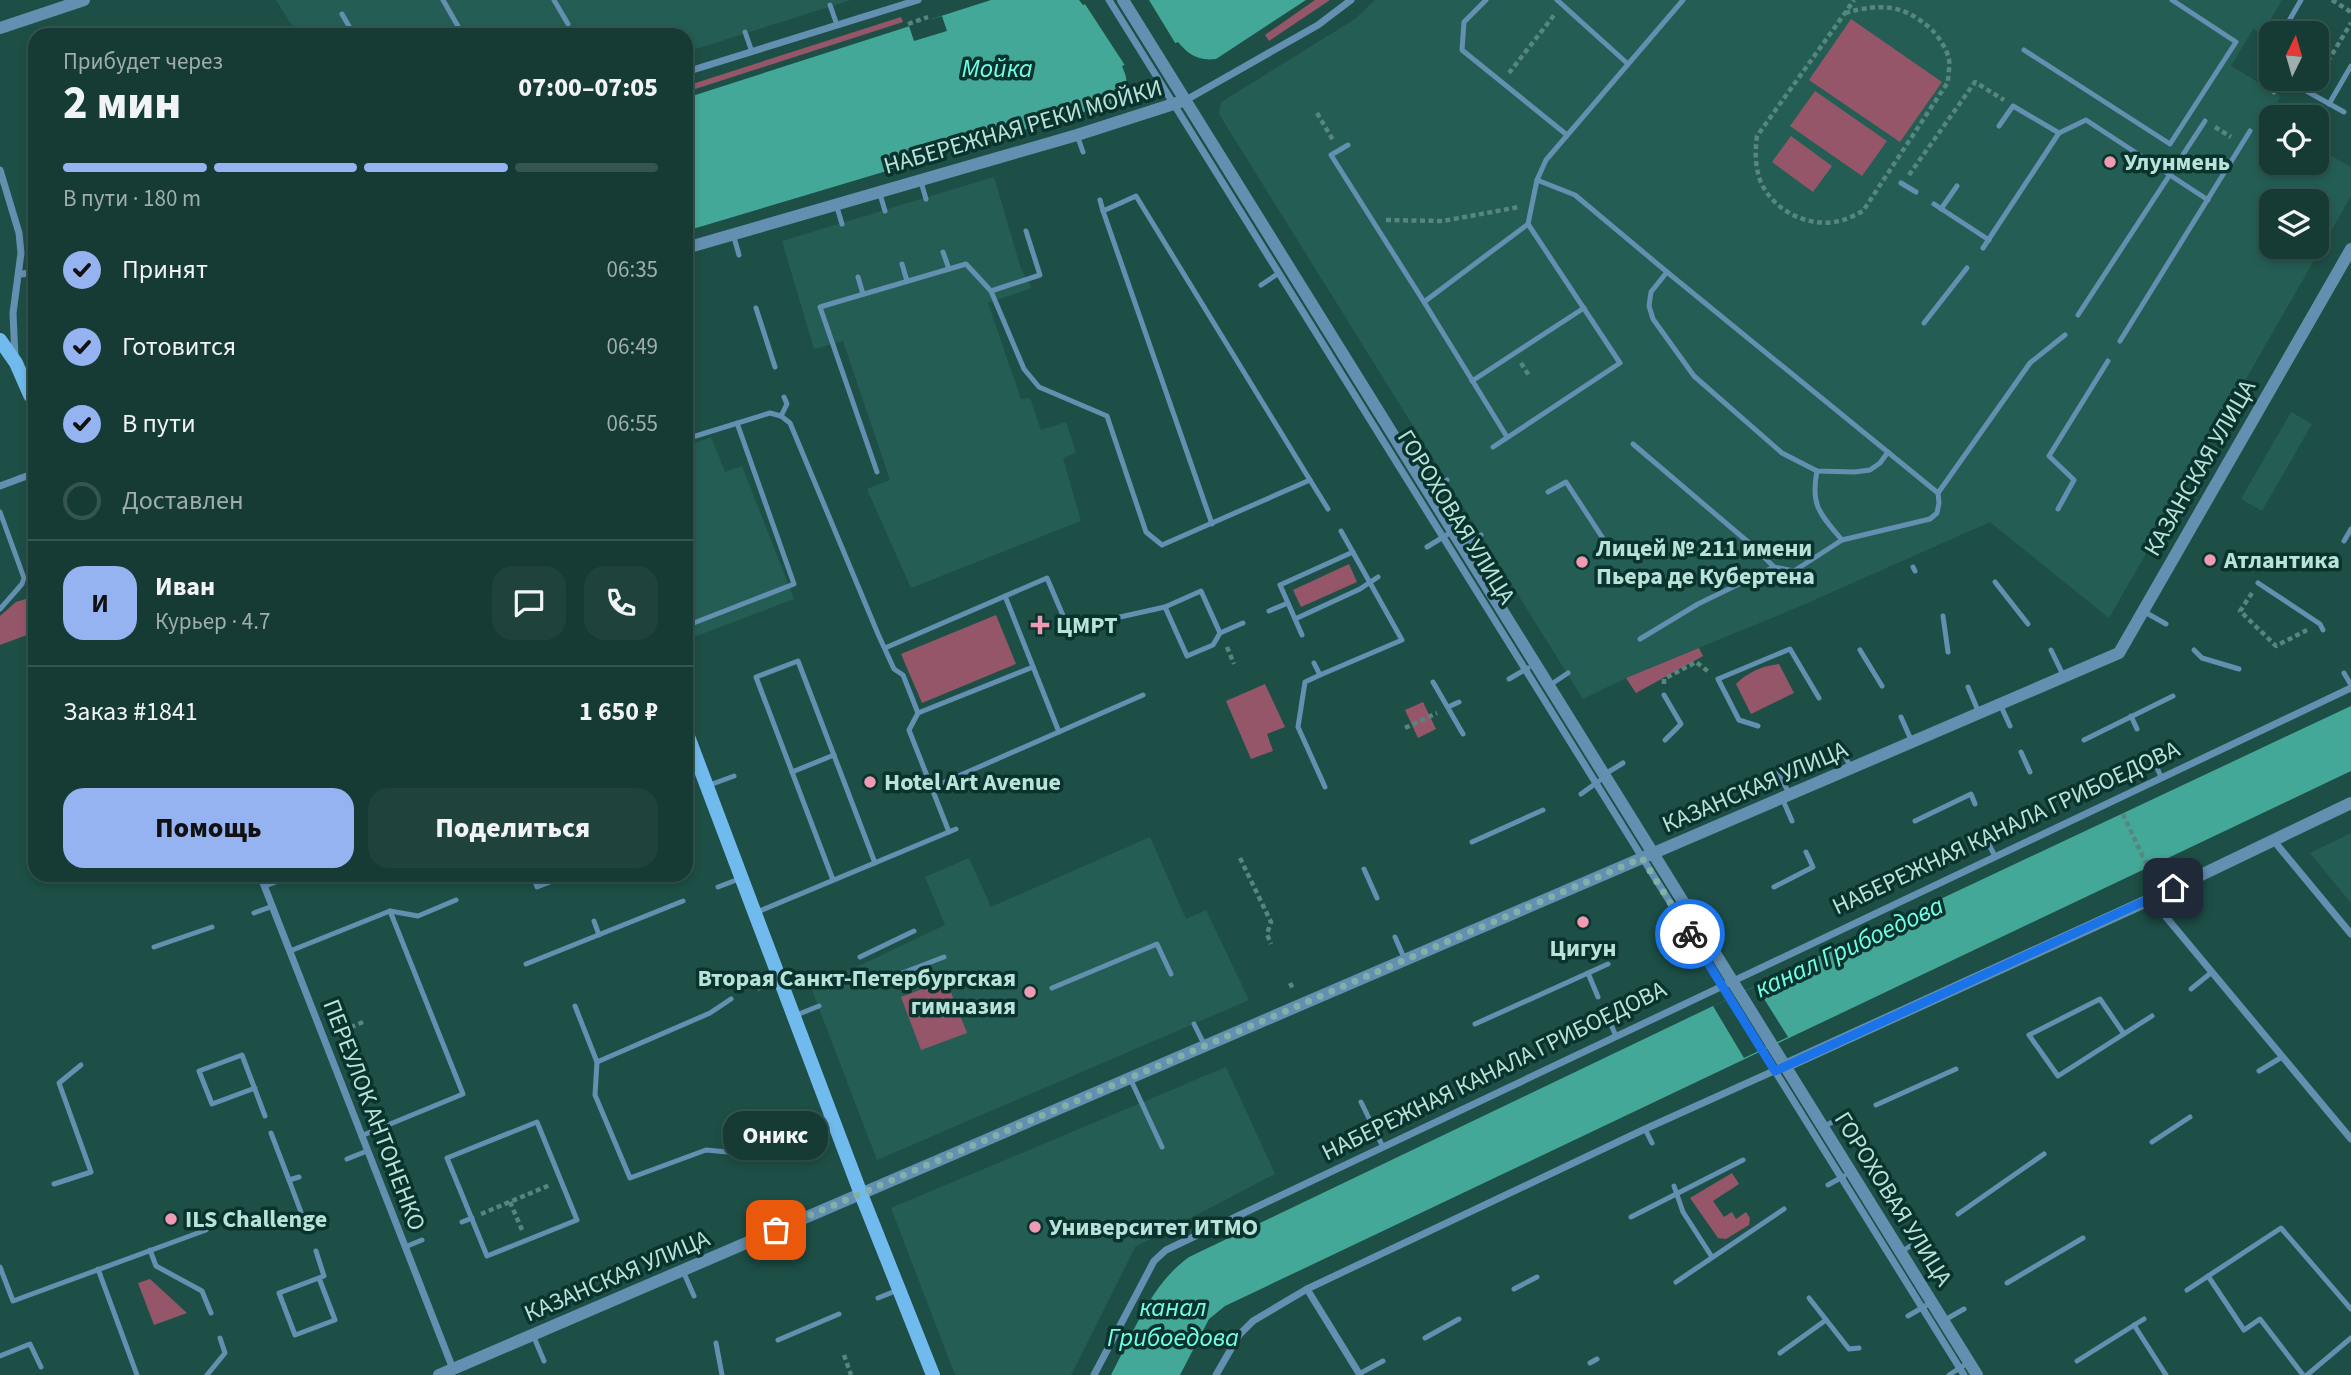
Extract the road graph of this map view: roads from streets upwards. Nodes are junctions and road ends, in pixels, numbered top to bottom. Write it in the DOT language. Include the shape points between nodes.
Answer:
graph roads {
  1 [pos="84,0"];
  2 [pos="918,0"];
  3 [pos="1109,0"];
  4 [pos="1124,0"];
  5 [pos="1351,0"];
  6 [pos="0,28"];
  7 [pos="1152,57"];
  8 [pos="693,70"];
  9 [pos="1180,102"];
  10 [pos="0,170"];
  11 [pos="0,183"];
  12 [pos="6,191"];
  13 [pos="693,246"];
  14 [pos="2351,249"];
  15 [pos="20,274"];
  16 [pos="28,274"];
  17 [pos="5,341"];
  18 [pos="28,389"];
  19 [pos="28,476"];
  20 [pos="0,486"];
  21 [pos="1448,534"];
  22 [pos="1531,667"];
  23 [pos="2351,686"];
  24 [pos="693,749"];
  25 [pos="1600,779"];
  26 [pos="2351,803"];
  27 [pos="2274,841"];
  28 [pos="1648,856"];
  29 [pos="264,882"];
  30 [pos="2151,899"];
  31 [pos="2351,934"];
  32 [pos="1727,984"];
  33 [pos="1780,1069"];
  34 [pos="2351,1139"];
  35 [pos="1846,1174"];
  36 [pos="861,1194"];
  37 [pos="1307,1289"];
  38 [pos="1927,1305"];
  39 [pos="1964,1368"];
  40 [pos="454,1372"];
  41 [pos="1359,1374"];
  42 [pos="439,1375"];
  43 [pos="933,1375"];
  44 [pos="1094,1375"];
  45 [pos="1216,1375"];
  46 [pos="1977,1375"];
  1 -- 6 [label="street"];
  2 -- 8 [label="street"];
  3 -- 7 [label="street"];
  4 -- 7 [label="street, ГОРОХОВАЯ УЛИЦА"];
  5 -- 9 [label="street, НАБЕРЕЖНАЯ РЕКИ МОЙКИ" via="1318,25"];
  7 -- 9 [label="street, ГОРОХОВАЯ УЛИЦА"];
  9 -- 13 [label="street, НАБЕРЕЖНАЯ РЕКИ МОЙКИ"];
  9 -- 21 [label="street, ГОРОХОВАЯ УЛИЦА" via="1279,273"];
  9 -- 21 [label="street, ГОРОХОВАЯ УЛИЦА" via="1429,492"];
  10 -- 12 [label="street"];
  11 -- 12 [label="street"];
  12 -- 15 [label="street" via="19,233"];
  14 -- 28 [label="street, КАЗАНСКАЯ УЛИЦА" via="2119,653"];
  15 -- 16 [label="street"];
  15 -- 17 [label="street"];
  17 -- 18 [label="main road"];
  19 -- 20 [label="street"];
  21 -- 22 [label="street, ГОРОХОВАЯ УЛИЦА"];
  21 -- 22 [label="street, ГОРОХОВАЯ УЛИЦА" via="1463,547"];
  22 -- 25 [label="street, ГОРОХОВАЯ УЛИЦА"];
  22 -- 25 [label="street, ГОРОХОВАЯ УЛИЦА" via="1549,686"];
  23 -- 32 [label="street, НАБЕРЕЖНАЯ КАНАЛА ГРИБОЕДОВА"];
  24 -- 36 [label="main road"];
  25 -- 28 [label="street, ГОРОХОВАЯ УЛИЦА"];
  26 -- 27 [label="street"];
  27 -- 30 [label="street"];
  27 -- 31 [label="street"];
  28 -- 32 [label="street, ГОРОХОВАЯ УЛИЦА"];
  28 -- 36 [label="street, КАЗАНСКАЯ УЛИЦА"];
  29 -- 40 [label="street, ПЕРЕУЛОК АНТОНЕНКО"];
  30 -- 33 [label="street"];
  30 -- 34 [label="street"];
  32 -- 33 [label="street, ГОРОХОВАЯ УЛИЦА"];
  32 -- 44 [label="street, НАБЕРЕЖНАЯ КАНАЛА ГРИБОЕДОВА" via="1166,1250 1154,1261"];
  33 -- 35 [label="street, ГОРОХОВАЯ УЛИЦА"];
  33 -- 35 [label="street, ГОРОХОВАЯ УЛИЦА" via="1823,1127"];
  33 -- 37 [label="street"];
  35 -- 38 [label="street, ГОРОХОВАЯ УЛИЦА"];
  35 -- 38 [label="street, ГОРОХОВАЯ УЛИЦА" via="1901,1252"];
  36 -- 40 [label="street, КАЗАНСКАЯ УЛИЦА"];
  36 -- 43 [label="main road"];
  37 -- 41 [label="street"];
  37 -- 45 [label="street" via="1253,1321 1239,1335"];
  38 -- 39 [label="street, ГОРОХОВАЯ УЛИЦА"];
  38 -- 39 [label="street, ГОРОХОВАЯ УЛИЦА" via="1943,1321"];
  39 -- 46 [label="street, ГОРОХОВАЯ УЛИЦА"];
  40 -- 42 [label="street, КАЗАНСКАЯ УЛИЦА"];
}
